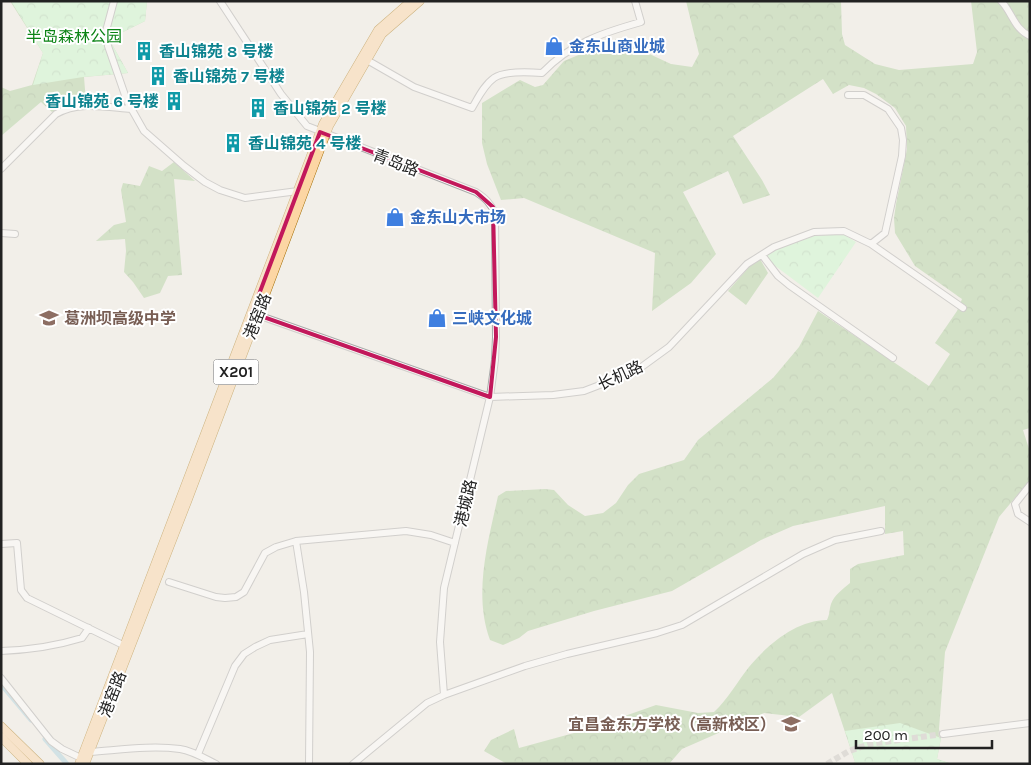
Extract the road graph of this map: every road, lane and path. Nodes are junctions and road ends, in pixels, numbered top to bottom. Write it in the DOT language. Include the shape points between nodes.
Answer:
graph roads {
  1 [pos="114,1"];
  2 [pos="220,1"];
  3 [pos="411,1"];
  4 [pos="420,1"];
  5 [pos="635,1"];
  6 [pos="1001,1"];
  7 [pos="1030,36"];
  8 [pos="367,60"];
  9 [pos="848,95"];
  10 [pos="131,109"];
  11 [pos="323,133"];
  12 [pos="1,169"];
  13 [pos="298,191"];
  14 [pos="487,200"];
  15 [pos="1,233"];
  16 [pos="15,234"];
  17 [pos="871,244"];
  18 [pos="762,255"];
  19 [pos="963,308"];
  20 [pos="255,314"];
  21 [pos="892,358"];
  22 [pos="490,397"];
  23 [pos="1030,485"];
  24 [pos="1030,522"];
  25 [pos="881,531"];
  26 [pos="296,541"];
  27 [pos="455,543"];
  28 [pos="1,544"];
  29 [pos="169,582"];
  30 [pos="89,628"];
  31 [pos="308,634"];
  32 [pos="125,646"];
  33 [pos="1,652"];
  34 [pos="1,678"];
  35 [pos="444,695"];
  36 [pos="1030,723"];
  37 [pos="1,726"];
  38 [pos="942,734"];
  39 [pos="1,737"];
  40 [pos="90,752"];
  41 [pos="198,754"];
  42 [pos="82,762"];
  43 [pos="28,764"];
  44 [pos="40,764"];
  45 [pos="216,764"];
  46 [pos="309,764"];
  47 [pos="353,764"];
  1 -- 10 [label="street" via="106,32 108,46"];
  2 -- 11 [label="street, 青岛路" via="281,94 307,126"];
  3 -- 11 [label="main road, 港窑路 / X201" via="378,30"];
  4 -- 8 [label="main road, 港窑路 / X201" via="382,34"];
  5 -- 8 [label="street" via="641,22 582,42 542,73 522,71 495,77 472,108 414,87"];
  6 -- 7 [label="street" via="1010,10 1013,21"];
  8 -- 11 [label="main road, 港窑路 / X201"];
  9 -- 17 [label="street" via="864,96 888,109 901,128 903,140 885,233"];
  10 -- 12 [label="street" via="89,105 64,109"];
  10 -- 13 [label="street" via="144,131 184,166 220,190 245,198"];
  11 -- 13 [label="main road, 港窑路 / X201"];
  11 -- 14 [label="street, 青岛路" via="476,192"];
  11 -- 20 [label="main road, 港窑路 / X201"];
  13 -- 20 [label="main road, 港窑路 / X201"];
  14 -- 22 [label="street, 港城路" via="495,214 496,337"];
  15 -- 16 [label="street"];
  17 -- 18 [label="street, 长机路" via="844,231 814,232 774,246"];
  17 -- 19 [label="street, 长机路"];
  18 -- 21 [label="street" via="789,285"];
  18 -- 22 [label="street, 长机路" via="747,264 669,347 636,371 584,391"];
  20 -- 22 [label="street, 长机路"];
  20 -- 32 [label="main road, 港窑路 / X201"];
  20 -- 40 [label="main road, 港窑路 / X201" via="187,502"];
  22 -- 27 [label="street, 港城路"];
  23 -- 24 [label="street" via="1015,504 1018,514"];
  25 -- 35 [label="street" via="835,540 803,554 682,625 525,666"];
  26 -- 27 [label="street" via="406,531"];
  26 -- 29 [label="street" via="266,553 250,584 236,596 216,597"];
  26 -- 31 [label="street"];
  27 -- 35 [label="street, 港城路" via="444,588 440,642"];
  28 -- 30 [label="street" via="17,543 21,590 27,598"];
  30 -- 32 [label="street"];
  30 -- 33 [label="street" via="82,638 67,643"];
  31 -- 41 [label="street" via="270,640 244,654 235,666"];
  31 -- 46 [label="street"];
  32 -- 42 [label="main road, 港窑路 / X201"];
  34 -- 42 [label="street" via="51,741"];
  35 -- 47 [label="street" via="427,703"];
  36 -- 38 [label="street"];
  37 -- 44 [label="main road"];
  39 -- 43 [label="main road"];
  40 -- 41 [label="street" via="152,748 179,749"];
  40 -- 42 [label="main road, 港窑路 / X201"];
  41 -- 45 [label="street"];
}
